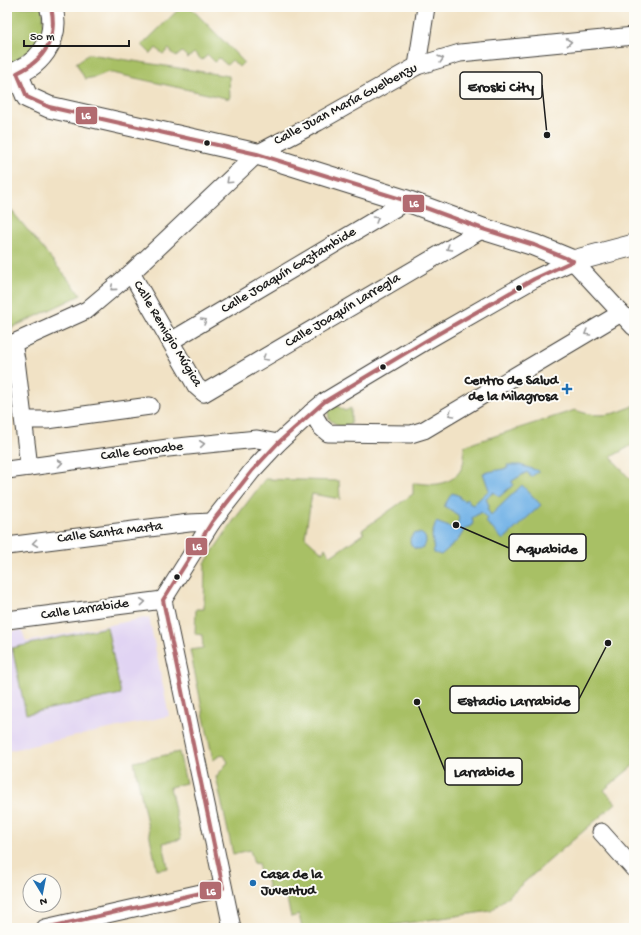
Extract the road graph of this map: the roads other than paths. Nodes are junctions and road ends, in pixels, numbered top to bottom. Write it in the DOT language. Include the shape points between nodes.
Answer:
graph roads {
  1 [pos="426,7"];
  2 [pos="53,9"];
  3 [pos="634,36"];
  4 [pos="417,66"];
  5 [pos="12,75"];
  6 [pos="258,154"];
  7 [pos="406,201"];
  8 [pos="483,228"];
  9 [pos="634,245"];
  10 [pos="573,261"];
  11 [pos="131,273"];
  12 [pos="621,313"];
  13 [pos="634,327"];
  14 [pos="171,341"];
  15 [pos="10,345"];
  16 [pos="204,394"];
  17 [pos="150,406"];
  18 [pos="312,412"];
  19 [pos="24,420"];
  20 [pos="278,443"];
  21 [pos="29,467"];
  22 [pos="7,470"];
  23 [pos="212,522"];
  24 [pos="7,546"];
  25 [pos="163,600"];
  26 [pos="7,620"];
  27 [pos="601,832"];
  28 [pos="634,869"];
  29 [pos="223,888"];
  30 [pos="45,928"];
  31 [pos="232,928"];
  1 -- 4 [label="street"];
  2 -- 5 [label="main road" via="53,28 42,56 30,66"];
  4 -- 3 [label="street, Calle Juan María Guelbenzu, one-way" via="460,53"];
  4 -- 6 [label="street, Calle Juan María Guelbenzu"];
  5 -- 6 [label="street" via="27,97 49,107"];
  6 -- 7 [label="street"];
  6 -- 11 [label="street, Calle Juan María Guelbenzu, one-way"];
  7 -- 8 [label="street"];
  14 -- 7 [label="street, Calle Joaquín Gaztambide, one-way"];
  8 -- 10 [label="street"];
  8 -- 16 [label="street, Calle Joaquín Larregla, one-way"];
  9 -- 10 [label="street"];
  10 -- 12 [label="street"];
  10 -- 18 [label="street" via="534,279 324,402"];
  11 -- 14 [label="street, Calle Remigio Múgica"];
  11 -- 15 [label="street, Calle Juan María Guelbenzu, one-way" via="87,310"];
  12 -- 13 [label="street"];
  12 -- 18 [label="street, one-way" via="424,430 411,434 328,433"];
  14 -- 16 [label="street, Calle Remigio Múgica" via="196,386"];
  15 -- 19 [label="street" via="16,360"];
  17 -- 19 [label="street" via="47,420"];
  18 -- 20 [label="street"];
  19 -- 21 [label="street"];
  21 -- 20 [label="street, Calle Goroabe, one-way" via="257,439"];
  20 -- 23 [label="street" via="252,471"];
  21 -- 22 [label="street, Calle Goroabe"];
  23 -- 24 [label="street, Calle Santa Marta, one-way"];
  23 -- 25 [label="street"];
  26 -- 25 [label="street, Calle Larrabide, one-way"];
  25 -- 29 [label="street"];
  27 -- 28 [label="street"];
  29 -- 30 [label="street"];
  29 -- 31 [label="street"];
}
